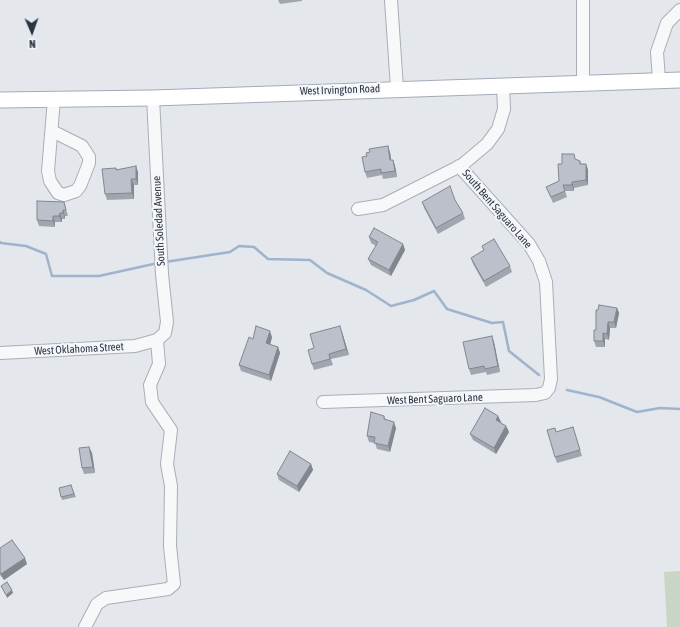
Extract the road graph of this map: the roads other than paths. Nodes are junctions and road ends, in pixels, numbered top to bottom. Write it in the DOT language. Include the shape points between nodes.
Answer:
graph roads {
  1 [pos="390,0"];
  2 [pos="583,0"];
  3 [pos="680,10"];
  4 [pos="659,80"];
  5 [pos="680,80"];
  6 [pos="583,83"];
  7 [pos="503,85"];
  8 [pos="397,88"];
  9 [pos="153,98"];
  10 [pos="54,99"];
  11 [pos="0,100"];
  12 [pos="52,131"];
  13 [pos="460,166"];
  14 [pos="358,209"];
  15 [pos="157,340"];
  16 [pos="0,353"];
  17 [pos="546,391"];
  18 [pos="323,402"];
  19 [pos="85,627"];
  1 -- 8 [label="street"];
  2 -- 6 [label="street"];
  3 -- 4 [label="street" via="667,23 657,52"];
  4 -- 5 [label="main road, West Irvington Road"];
  4 -- 6 [label="main road, West Irvington Road"];
  6 -- 7 [label="main road, West Irvington Road"];
  7 -- 8 [label="main road, West Irvington Road"];
  7 -- 13 [label="street" via="504,109 498,129 487,144"];
  8 -- 9 [label="main road, West Irvington Road"];
  9 -- 10 [label="main road, West Irvington Road"];
  9 -- 15 [label="street, South Soledad Avenue" via="167,322 165,333"];
  10 -- 11 [label="main road, West Irvington Road"];
  10 -- 12 [label="street"];
  12 -- 12 [label="street" via="47,160 50,180 58,193 64,195 76,191 80,186 89,157 82,146"];
  13 -- 14 [label="street" via="384,205"];
  13 -- 17 [label="street, South Bent Saguaro Lane" via="529,244 539,261 546,282 550,350 551,384"];
  15 -- 16 [label="street, West Oklahoma Street" via="135,346"];
  15 -- 19 [label="street" via="159,364 150,385 152,402 171,430 167,464 171,486 170,546 174,584 162,590 106,598 97,604"];
  17 -- 18 [label="street, West Bent Saguaro Lane" via="536,395"];
}
